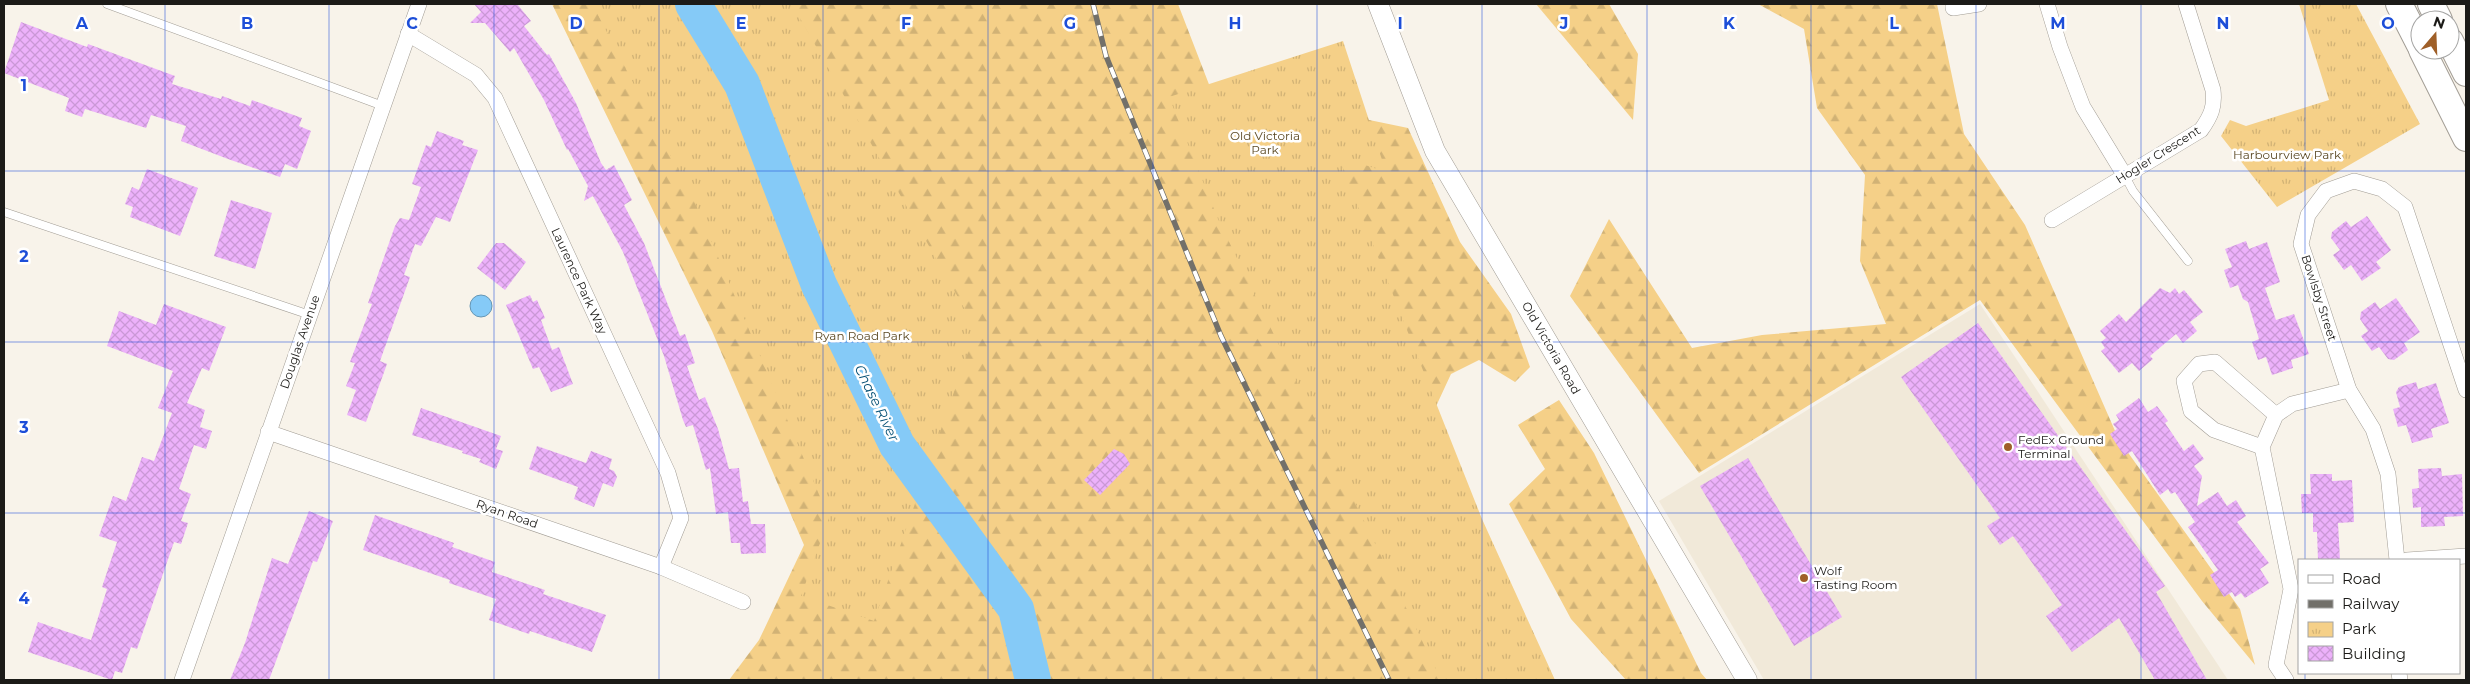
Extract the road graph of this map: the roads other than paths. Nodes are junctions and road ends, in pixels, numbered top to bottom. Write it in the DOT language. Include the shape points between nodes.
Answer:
graph roads {
  1 [pos="106,4"];
  2 [pos="419,4"];
  3 [pos="1378,4"];
  4 [pos="1979,4"];
  5 [pos="2047,4"];
  6 [pos="2186,4"];
  7 [pos="2399,4"];
  8 [pos="1953,8"];
  9 [pos="2410,25"];
  10 [pos="408,34"];
  11 [pos="2427,60"];
  12 [pos="2460,60"];
  13 [pos="2466,73"];
  14 [pos="383,106"];
  15 [pos="2466,138"];
  16 [pos="2125,176"];
  17 [pos="4,212"];
  18 [pos="2052,220"];
  19 [pos="2188,261"];
  20 [pos="310,314"];
  21 [pos="2349,390"];
  22 [pos="2466,390"];
  23 [pos="2276,415"];
  24 [pos="268,432"];
  25 [pos="2262,447"];
  26 [pos="2466,556"];
  27 [pos="2397,559"];
  28 [pos="2422,559"];
  29 [pos="661,567"];
  30 [pos="742,602"];
  31 [pos="182,680"];
  32 [pos="1747,680"];
  33 [pos="2286,680"];
  1 -- 14 [label="lane"];
  2 -- 10 [label="street, Douglas Avenue"];
  3 -- 32 [label="street, Old Victoria Road" via="1435,151"];
  4 -- 8 [label="street"];
  5 -- 16 [label="street" via="2084,107"];
  6 -- 16 [label="street, Hogler Crescent" via="2214,90 2212,116 2201,130"];
  7 -- 9 [label="highway"];
  10 -- 14 [label="street, Douglas Avenue"];
  10 -- 29 [label="street, Laurence Park Way" via="476,75 495,98 668,473 681,518"];
  11 -- 15 [label="highway"];
  12 -- 13 [label="highway"];
  14 -- 20 [label="street, Douglas Avenue"];
  16 -- 18 [label="street, Hogler Crescent"];
  16 -- 19 [label="lane" via="2133,191"];
  17 -- 20 [label="lane"];
  20 -- 24 [label="street, Douglas Avenue"];
  21 -- 22 [label="street, Bowlsby Street" via="2301,244 2308,214 2326,191 2354,181 2382,189 2405,207"];
  21 -- 23 [label="street" via="2292,404"];
  21 -- 27 [label="street, Bowlsby Street" via="2373,429 2388,474"];
  23 -- 25 [label="street"];
  23 -- 25 [label="street" via="2215,362 2200,364 2184,382 2191,411 2214,430"];
  24 -- 29 [label="street, Ryan Road"];
  24 -- 31 [label="street, Douglas Avenue"];
  25 -- 33 [label="street" via="2291,589 2276,664"];
  26 -- 28 [label="street"];
  29 -- 30 [label="street, Ryan Road"];
}
